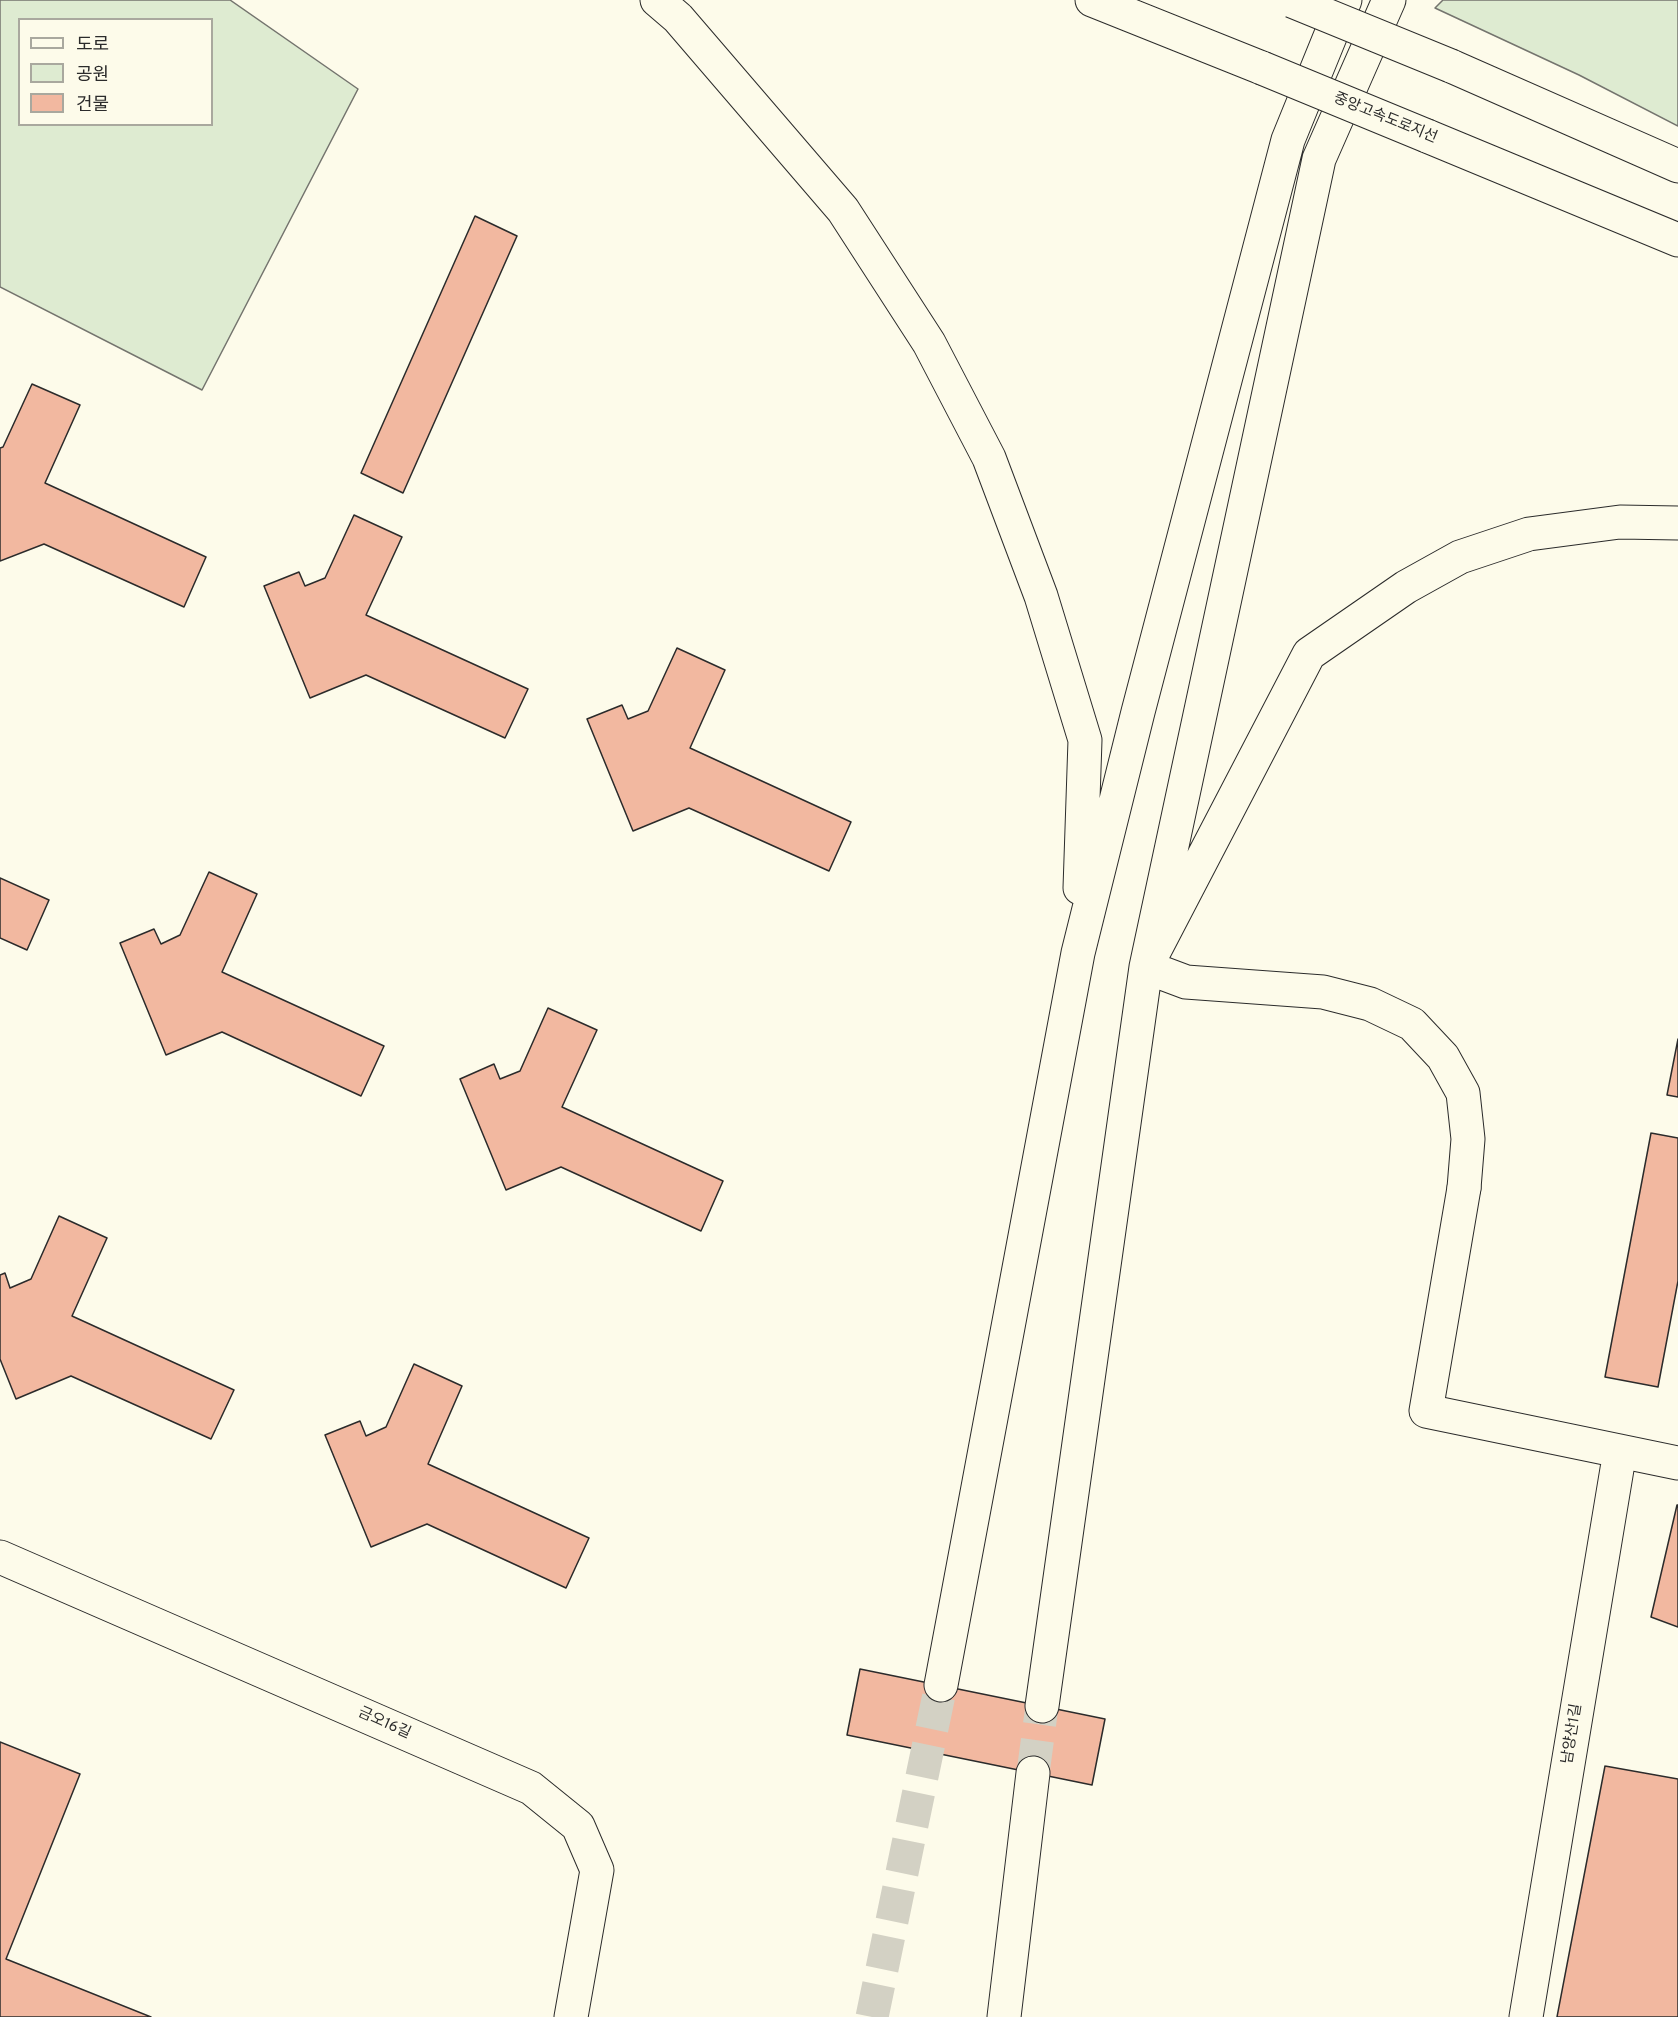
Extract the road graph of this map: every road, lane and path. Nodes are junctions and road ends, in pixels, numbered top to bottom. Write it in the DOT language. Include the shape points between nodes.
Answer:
graph roads {
  1 [pos="657,0"];
  2 [pos="1092,0"];
  3 [pos="1345,0"];
  4 [pos="1389,0"];
  5 [pos="1290,1"];
  6 [pos="1678,166"];
  7 [pos="1678,240"];
  8 [pos="1678,523"];
  9 [pos="1078,953"];
  10 [pos="1146,967"];
  11 [pos="1620,1451"];
  12 [pos="1678,1463"];
  13 [pos="0,1557"];
  14 [pos="941,1685"];
  15 [pos="1041,1706"];
  16 [pos="1032,1773"];
  17 [pos="571,2017"];
  18 [pos="1004,2017"];
  19 [pos="1526,2017"];
  1 -- 9 [label="main road" via="678,18 843,210 929,343 989,458 1041,596 1085,740"];
  2 -- 7 [label="main road, 중앙고속도로지선, bridge"];
  3 -- 9 [label="main road" via="1288,140"];
  4 -- 10 [label="main road" via="1319,159"];
  5 -- 6 [label="main road, bridge" via="1451,66"];
  8 -- 10 [label="main road" via="1620,522 1529,534 1460,557 1406,587 1309,654"];
  9 -- 14 [label="main road"];
  10 -- 11 [label="main road" via="1186,982 1323,992 1370,1004 1412,1024 1443,1057 1463,1093 1467,1139 1464,1188 1426,1410"];
  10 -- 15 [label="main road"];
  11 -- 12 [label="main road"];
  11 -- 19 [label="main road, 남양산1길"];
  13 -- 17 [label="main road, 금오16길" via="531,1788 555,1807 578,1826 597,1870"];
  16 -- 18 [label="main road"];
}
